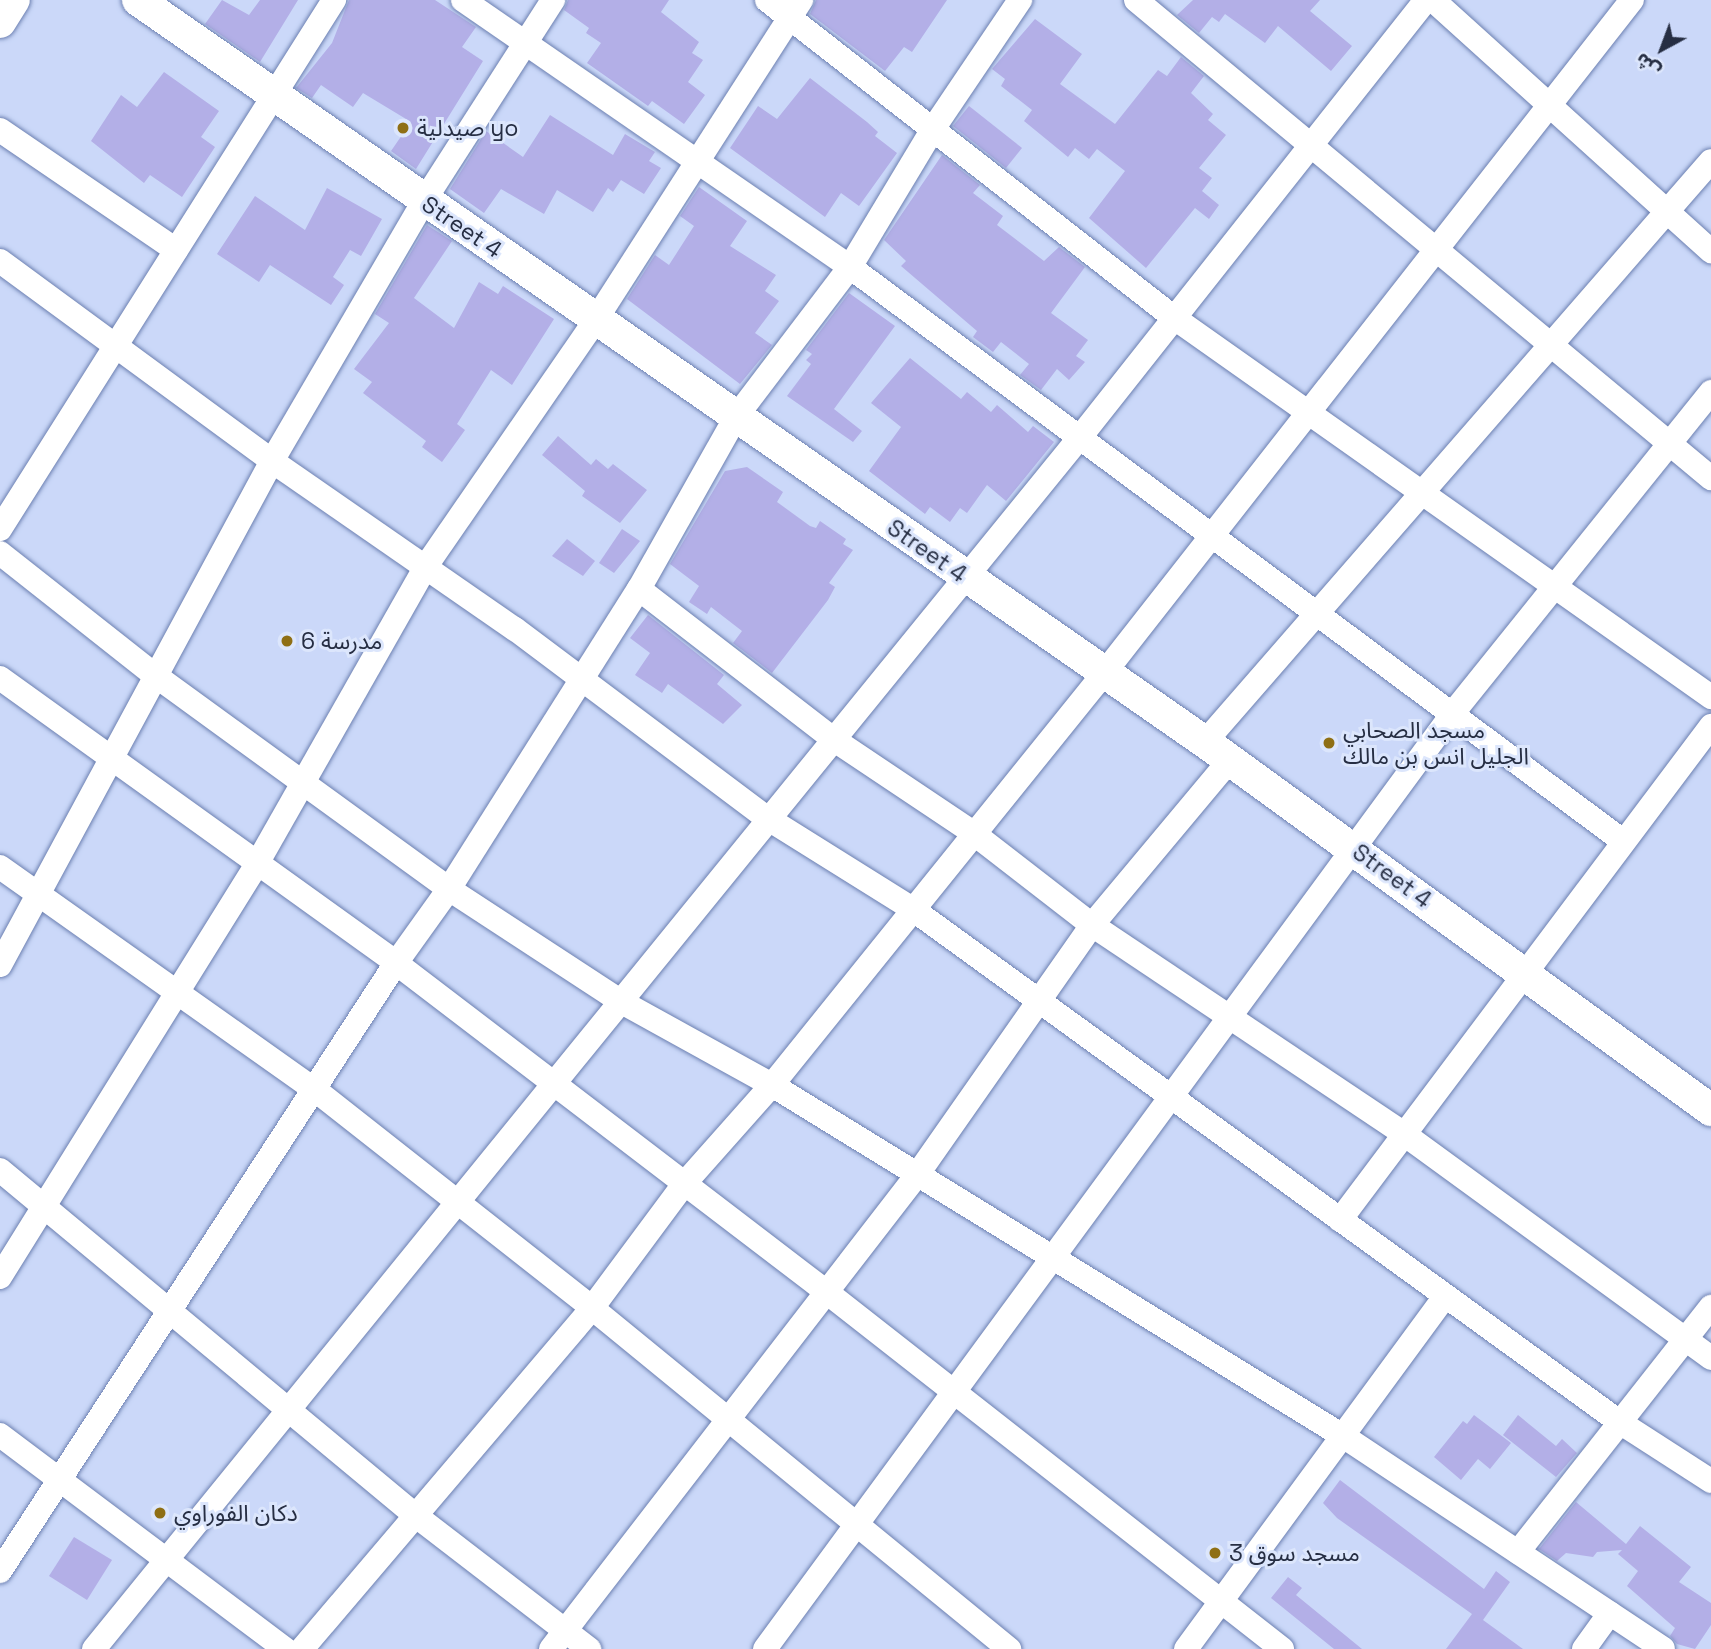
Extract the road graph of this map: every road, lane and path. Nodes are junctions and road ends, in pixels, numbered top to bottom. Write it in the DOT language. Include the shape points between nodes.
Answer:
graph roads {
  1 [pos="14,0"];
  2 [pos="138,0"];
  3 [pos="334,0"];
  4 [pos="463,0"];
  5 [pos="553,0"];
  6 [pos="767,0"];
  7 [pos="1020,0"];
  8 [pos="1136,0"];
  9 [pos="1426,0"];
  10 [pos="1433,0"];
  11 [pos="1632,0"];
  12 [pos="795,8"];
  13 [pos="0,22"];
  14 [pos="526,44"];
  15 [pos="274,97"];
  16 [pos="1550,106"];
  17 [pos="933,129"];
  18 [pos="0,130"];
  19 [pos="1310,145"];
  20 [pos="696,161"];
  21 [pos="1711,161"];
  22 [pos="424,201"];
  23 [pos="1667,213"];
  24 [pos="1437,249"];
  25 [pos="176,250"];
  26 [pos="1711,251"];
  27 [pos="0,261"];
  28 [pos="850,267"];
  29 [pos="1173,317"];
  30 [pos="597,318"];
  31 [pos="1549,343"];
  32 [pos="114,346"];
  33 [pos="1711,392"];
  34 [pos="1306,414"];
  35 [pos="736,417"];
  36 [pos="1081,436"];
  37 [pos="1667,443"];
  38 [pos="272,461"];
  39 [pos="1711,478"];
  40 [pos="1423,497"];
  41 [pos="0,529"];
  42 [pos="1209,536"];
  43 [pos="0,553"];
  44 [pos="426,566"];
  45 [pos="964,577"];
  46 [pos="1553,587"];
  47 [pos="639,589"];
  48 [pos="1317,612"];
  49 [pos="1105,672"];
  50 [pos="156,676"];
  51 [pos="0,678"];
  52 [pos="582,679"];
  53 [pos="1711,697"];
  54 [pos="1453,713"];
  55 [pos="1711,726"];
  56 [pos="833,738"];
  57 [pos="1218,751"];
  58 [pos="113,757"];
  59 [pos="300,783"];
  60 [pos="767,818"];
  61 [pos="972,832"];
  62 [pos="1623,841"];
  63 [pos="1354,848"];
  64 [pos="258,862"];
  65 [pos="0,867"];
  66 [pos="449,889"];
  67 [pos="41,895"];
  68 [pos="911,908"];
  69 [pos="1092,925"];
  70 [pos="396,963"];
  71 [pos="0,965"];
  72 [pos="1525,974"];
  73 [pos="177,990"];
  74 [pos="1036,1000"];
  75 [pos="620,1001"];
  76 [pos="1227,1014"];
  77 [pos="552,1084"];
  78 [pos="772,1085"];
  79 [pos="314,1089"];
  80 [pos="1169,1096"];
  81 [pos="1711,1110"];
  82 [pos="1404,1134"];
  83 [pos="0,1170"];
  84 [pos="916,1175"];
  85 [pos="684,1184"];
  86 [pos="455,1201"];
  87 [pos="44,1207"];
  88 [pos="1340,1220"];
  89 [pos="1051,1258"];
  90 [pos="0,1277"];
  91 [pos="824,1290"];
  92 [pos="1445,1296"];
  93 [pos="1711,1307"];
  94 [pos="592,1308"];
  95 [pos="168,1313"];
  96 [pos="1686,1340"];
  97 [pos="1711,1358"];
  98 [pos="956,1393"];
  99 [pos="286,1407"];
  100 [pos="728,1421"];
  101 [pos="1621,1423"];
  102 [pos="0,1435"];
  103 [pos="1343,1436"];
  104 [pos="61,1479"];
  105 [pos="1711,1481"];
  106 [pos="415,1515"];
  107 [pos="858,1526"];
  108 [pos="1518,1552"];
  109 [pos="167,1560"];
  110 [pos="0,1571"];
  111 [pos="1220,1600"];
  112 [pos="1610,1612"];
  113 [pos="558,1639"];
  114 [pos="94,1649"];
  115 [pos="285,1649"];
  116 [pos="302,1649"];
  117 [pos="589,1649"];
  118 [pos="765,1649"];
  119 [pos="1009,1649"];
  120 [pos="1186,1649"];
  121 [pos="1282,1649"];
  122 [pos="1584,1649"];
  123 [pos="1663,1649"];
  1 -- 13 [label="street"];
  2 -- 15 [label="street, Street 4"];
  3 -- 15 [label="street"];
  4 -- 14 [label="street"];
  5 -- 14 [label="street"];
  6 -- 12 [label="street"];
  7 -- 17 [label="street"];
  8 -- 19 [label="street"];
  9 -- 19 [label="street"];
  10 -- 16 [label="street"];
  11 -- 16 [label="street"];
  12 -- 17 [label="street"];
  12 -- 20 [label="street"];
  14 -- 20 [label="street"];
  14 -- 22 [label="street"];
  15 -- 22 [label="street, Street 4"];
  15 -- 25 [label="street"];
  16 -- 23 [label="street"];
  16 -- 24 [label="street"];
  17 -- 28 [label="street"];
  17 -- 29 [label="street"];
  18 -- 25 [label="street"];
  19 -- 24 [label="street"];
  19 -- 29 [label="street"];
  20 -- 28 [label="street"];
  20 -- 30 [label="street"];
  21 -- 23 [label="street"];
  22 -- 30 [label="street, Street 4"];
  22 -- 38 [label="street"];
  23 -- 26 [label="street"];
  23 -- 31 [label="street"];
  24 -- 31 [label="street"];
  24 -- 34 [label="street"];
  25 -- 32 [label="street"];
  27 -- 32 [label="street"];
  28 -- 35 [label="street"];
  28 -- 36 [label="street"];
  29 -- 34 [label="street"];
  29 -- 36 [label="street"];
  30 -- 35 [label="street, Street 4"];
  30 -- 44 [label="street"];
  31 -- 37 [label="street"];
  31 -- 40 [label="street"];
  32 -- 38 [label="street"];
  32 -- 41 [label="street"];
  33 -- 37 [label="street"];
  34 -- 40 [label="street"];
  34 -- 42 [label="street"];
  35 -- 45 [label="street, Street 4"];
  35 -- 47 [label="street"];
  36 -- 42 [label="street"];
  36 -- 45 [label="street"];
  37 -- 39 [label="street"];
  37 -- 46 [label="street"];
  38 -- 44 [label="street"];
  38 -- 50 [label="street"];
  40 -- 46 [label="street"];
  40 -- 48 [label="street"];
  42 -- 48 [label="street"];
  42 -- 49 [label="street"];
  43 -- 50 [label="street"];
  44 -- 52 [label="street"];
  44 -- 59 [label="street"];
  45 -- 49 [label="street, Street 4"];
  45 -- 56 [label="street"];
  46 -- 53 [label="street"];
  46 -- 54 [label="street"];
  47 -- 52 [label="street"];
  47 -- 56 [label="street"];
  48 -- 54 [label="street"];
  48 -- 57 [label="street"];
  49 -- 57 [label="street, Street 4"];
  49 -- 61 [label="street"];
  50 -- 58 [label="street"];
  50 -- 59 [label="street"];
  51 -- 58 [label="street"];
  52 -- 60 [label="street"];
  52 -- 66 [label="street"];
  54 -- 62 [label="street"];
  54 -- 63 [label="street"];
  55 -- 62 [label="street"];
  56 -- 60 [label="street"];
  56 -- 61 [label="street"];
  57 -- 63 [label="street, Street 4"];
  57 -- 69 [label="street"];
  58 -- 64 [label="street"];
  58 -- 67 [label="street"];
  59 -- 64 [label="street"];
  59 -- 66 [label="street"];
  60 -- 68 [label="street"];
  60 -- 75 [label="street"];
  61 -- 68 [label="street"];
  61 -- 69 [label="street"];
  62 -- 72 [label="street"];
  63 -- 72 [label="street, Street 4"];
  63 -- 76 [label="street"];
  64 -- 70 [label="street"];
  64 -- 73 [label="street"];
  65 -- 67 [label="street"];
  66 -- 70 [label="street"];
  66 -- 75 [label="street"];
  67 -- 71 [label="street"];
  67 -- 73 [label="street"];
  68 -- 74 [label="street"];
  68 -- 78 [label="street"];
  69 -- 74 [label="street"];
  69 -- 76 [label="street"];
  70 -- 77 [label="street"];
  70 -- 79 [label="street"];
  72 -- 81 [label="street, Street 4"];
  72 -- 82 [label="street"];
  73 -- 79 [label="street"];
  73 -- 87 [label="street"];
  74 -- 80 [label="street"];
  74 -- 84 [label="street"];
  75 -- 77 [label="street"];
  75 -- 78 [label="street"];
  76 -- 80 [label="street"];
  76 -- 82 [label="street"];
  77 -- 85 [label="street"];
  77 -- 86 [label="street"];
  78 -- 84 [label="street"];
  78 -- 85 [label="street"];
  79 -- 86 [label="street"];
  79 -- 95 [label="street"];
  80 -- 88 [label="street"];
  80 -- 89 [label="street"];
  82 -- 88 [label="street"];
  82 -- 96 [label="street"];
  83 -- 87 [label="street"];
  84 -- 89 [label="street"];
  84 -- 91 [label="street"];
  85 -- 91 [label="street"];
  85 -- 94 [label="street"];
  86 -- 94 [label="street"];
  86 -- 99 [label="street"];
  87 -- 90 [label="street"];
  87 -- 95 [label="street"];
  88 -- 92 [label="street"];
  89 -- 98 [label="street"];
  89 -- 103 [label="street"];
  91 -- 98 [label="street"];
  91 -- 100 [label="street"];
  92 -- 101 [label="street"];
  92 -- 103 [label="street"];
  93 -- 96 [label="street"];
  94 -- 100 [label="street"];
  94 -- 106 [label="street"];
  95 -- 99 [label="street"];
  95 -- 104 [label="street"];
  96 -- 97 [label="street"];
  96 -- 101 [label="street"];
  98 -- 107 [label="street"];
  98 -- 111 [label="street"];
  99 -- 106 [label="street"];
  99 -- 109 [label="street"];
  100 -- 107 [label="street"];
  100 -- 113 [label="street"];
  101 -- 105 [label="street"];
  101 -- 108 [label="street"];
  102 -- 104 [label="street"];
  103 -- 108 [label="street"];
  103 -- 111 [label="street"];
  104 -- 109 [label="street"];
  104 -- 110 [label="street"];
  106 -- 113 [label="street"];
  106 -- 116 [label="street"];
  107 -- 118 [label="street"];
  107 -- 119 [label="street"];
  108 -- 112 [label="street"];
  109 -- 114 [label="street"];
  109 -- 115 [label="street"];
  111 -- 120 [label="street"];
  111 -- 121 [label="street"];
  112 -- 122 [label="street"];
  112 -- 123 [label="street"];
  113 -- 117 [label="street"];
}
